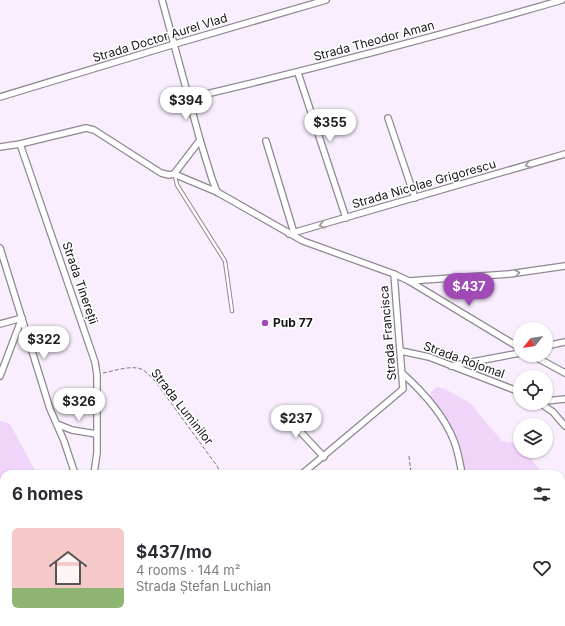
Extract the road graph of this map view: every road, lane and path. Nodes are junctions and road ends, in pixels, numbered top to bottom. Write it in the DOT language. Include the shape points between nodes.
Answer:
graph roads {
  1 [pos="162,0"];
  2 [pos="326,0"];
  3 [pos="562,0"];
  4 [pos="174,44"];
  5 [pos="298,73"];
  6 [pos="0,98"];
  7 [pos="189,98"];
  8 [pos="388,118"];
  9 [pos="200,140"];
  10 [pos="266,141"];
  11 [pos="20,144"];
  12 [pos="0,147"];
  13 [pos="565,154"];
  14 [pos="174,174"];
  15 [pos="217,192"];
  16 [pos="416,198"];
  17 [pos="346,218"];
  18 [pos="292,234"];
  19 [pos="0,248"];
  20 [pos="565,266"];
  21 [pos="394,274"];
  22 [pos="409,281"];
  23 [pos="232,311"];
  24 [pos="22,318"];
  25 [pos="0,324"];
  26 [pos="565,342"];
  27 [pos="513,344"];
  28 [pos="553,345"];
  29 [pos="400,351"];
  30 [pos="513,353"];
  31 [pos="545,362"];
  32 [pos="451,366"];
  33 [pos="402,373"];
  34 [pos="565,373"];
  35 [pos="97,375"];
  36 [pos="0,376"];
  37 [pos="513,389"];
  38 [pos="565,399"];
  39 [pos="553,400"];
  40 [pos="280,410"];
  41 [pos="550,410"];
  42 [pos="57,424"];
  43 [pos="565,426"];
  44 [pos="96,434"];
  45 [pos="409,456"];
  46 [pos="324,457"];
  47 [pos="74,470"];
  48 [pos="95,470"];
  49 [pos="219,470"];
  50 [pos="307,470"];
  51 [pos="411,470"];
  52 [pos="461,470"];
  1 -- 4 [label="street"];
  2 -- 4 [label="street, Strada Doctor Aurel Vlad"];
  3 -- 5 [label="street, Strada Theodor Aman"];
  4 -- 6 [label="street, Strada Doctor Aurel Vlad"];
  4 -- 7 [label="street"];
  5 -- 7 [label="street, Strada Theodor Aman"];
  5 -- 17 [label="street"];
  7 -- 9 [label="street"];
  8 -- 16 [label="street"];
  9 -- 14 [label="street"];
  9 -- 15 [label="street"];
  10 -- 18 [label="street"];
  11 -- 12 [label="street, Strada Francisca"];
  11 -- 14 [label="street, Strada Francisca" via="86,128 94,130 161,173"];
  11 -- 35 [label="street, Strada Tinereții" via="92,353"];
  13 -- 16 [label="street, Strada Nicolae Grigorescu, one-way"];
  14 -- 15 [label="street, Strada Francisca"];
  14 -- 23 [label="lane" via="177,185 225,261"];
  15 -- 18 [label="street, Strada Francisca"];
  16 -- 17 [label="street, Strada Nicolae Grigorescu"];
  17 -- 18 [label="street, Strada Nicolae Grigorescu, one-way"];
  18 -- 21 [label="street, Strada Francisca" via="314,246"];
  19 -- 24 [label="street"];
  22 -- 20 [label="street, one-way" via="509,274"];
  21 -- 22 [label="street, Strada Francisca"];
  21 -- 29 [label="street, Strada Francisca"];
  22 -- 27 [label="street, Strada Francisca"];
  24 -- 25 [label="street"];
  24 -- 36 [label="street"];
  24 -- 42 [label="street"];
  26 -- 28 [label="street"];
  29 -- 32 [label="street, Strada Rojomal" via="429,357"];
  29 -- 33 [label="street, Strada Francisca"];
  30 -- 32 [label="street"];
  31 -- 34 [label="street"];
  32 -- 37 [label="street, Strada Rojomal"];
  33 -- 46 [label="street, Strada Francisca" via="404,388"];
  33 -- 52 [label="street" via="427,398 451,435"];
  35 -- 44 [label="street, Strada Tinereții"];
  35 -- 49 [label="path, Strada Luminilor" via="130,368 140,368 146,372"];
  38 -- 39 [label="street"];
  40 -- 46 [label="street"];
  41 -- 43 [label="street"];
  42 -- 44 [label="street" via="72,430"];
  42 -- 47 [label="street"];
  44 -- 48 [label="street, Strada Tinereții"];
  45 -- 51 [label="path"];
  46 -- 50 [label="street"];
}
